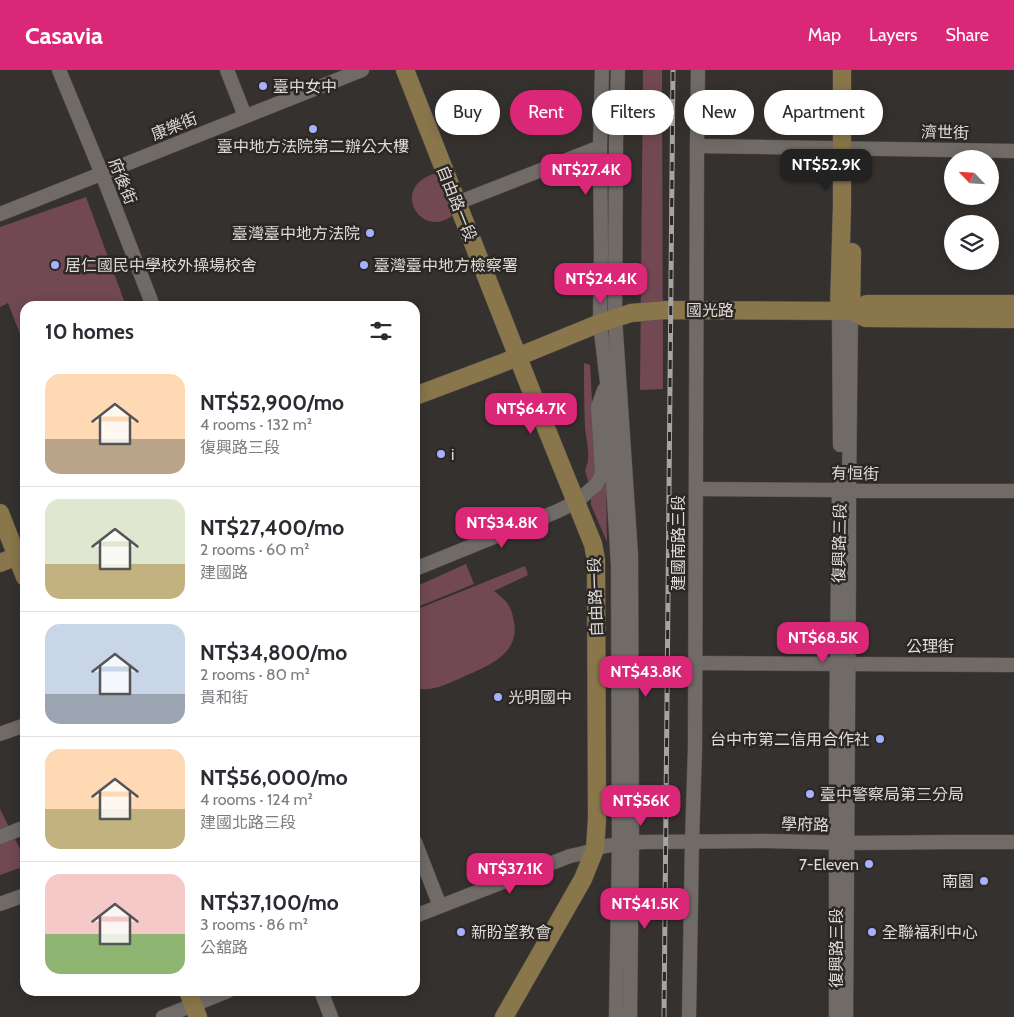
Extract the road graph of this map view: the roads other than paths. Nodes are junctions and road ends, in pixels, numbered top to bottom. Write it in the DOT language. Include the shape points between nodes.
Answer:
graph roads {
  1 [pos="59,70"];
  2 [pos="227,70"];
  3 [pos="362,70"];
  4 [pos="405,70"];
  5 [pos="602,70"];
  6 [pos="618,70"];
  7 [pos="698,70"];
  8 [pos="842,70"];
  9 [pos="852,70"];
  10 [pos="244,116"];
  11 [pos="696,146"];
  12 [pos="600,147"];
  13 [pos="848,149"];
  14 [pos="1014,150"];
  15 [pos="102,174"];
  16 [pos="458,203"];
  17 [pos="0,214"];
  18 [pos="151,301"];
  19 [pos="1014,304"];
  20 [pos="696,310"];
  21 [pos="845,311"];
  22 [pos="1014,319"];
  23 [pos="608,320"];
  24 [pos="518,357"];
  25 [pos="606,382"];
  26 [pos="420,394"];
  27 [pos="696,489"];
  28 [pos="844,491"];
  29 [pos="1014,491"];
  30 [pos="576,502"];
  31 [pos="0,513"];
  32 [pos="20,553"];
  33 [pos="20,555"];
  34 [pos="0,563"];
  35 [pos="420,567"];
  36 [pos="695,663"];
  37 [pos="843,663"];
  38 [pos="1014,664"];
  39 [pos="20,727"];
  40 [pos="0,734"];
  41 [pos="20,829"];
  42 [pos="0,837"];
  43 [pos="692,842"];
  44 [pos="1014,842"];
  45 [pos="626,843"];
  46 [pos="842,843"];
  47 [pos="595,849"];
  48 [pos="420,855"];
  49 [pos="20,896"];
  50 [pos="0,904"];
  51 [pos="440,906"];
  52 [pos="420,914"];
  53 [pos="215,996"];
  54 [pos="323,996"];
  55 [pos="193,1004"];
  56 [pos="163,1017"];
  57 [pos="331,1017"];
  58 [pos="504,1017"];
  59 [pos="616,1017"];
  60 [pos="630,1017"];
  61 [pos="689,1017"];
  62 [pos="836,1017"];
  63 [pos="846,1017"];
  1 -- 15 [label="street, 府後街"];
  2 -- 10 [label="street"];
  3 -- 10 [label="street, 康樂街"];
  4 -- 16 [label="main road, 自由路一段"];
  5 -- 12 [label="street"];
  6 -- 23 [label="street"];
  7 -- 11 [label="street, 建國南路三段"];
  8 -- 13 [label="main road, 復興路三段"];
  9 -- 13 [label="main road, 復興路三段"];
  10 -- 15 [label="street, 康樂街"];
  11 -- 13 [label="street, 濟世街"];
  11 -- 20 [label="street, 建國南路三段"];
  12 -- 16 [label="street"];
  12 -- 23 [label="street" via="601,251"];
  13 -- 14 [label="street, 濟世街"];
  13 -- 21 [label="main road, 復興路三段"];
  15 -- 17 [label="street, 康樂街"];
  15 -- 18 [label="street, 府後街"];
  16 -- 24 [label="main road, 自由路一段"];
  19 -- 21 [label="main road, 國光路" via="867,304"];
  20 -- 21 [label="main road, 國光路"];
  20 -- 23 [label="main road, 國光路" via="666,310"];
  20 -- 27 [label="street, 建國南路三段"];
  21 -- 22 [label="main road, 國光路" via="866,318"];
  21 -- 28 [label="street, 復興路三段"];
  23 -- 24 [label="main road, 國光路"];
  23 -- 25 [label="street"];
  23 -- 45 [label="street" via="631,555"];
  24 -- 26 [label="main road, 國光路"];
  24 -- 30 [label="main road, 自由路一段"];
  25 -- 30 [label="street" via="598,407 602,474 596,485"];
  25 -- 45 [label="street" via="618,565"];
  27 -- 28 [label="street, 有恒街"];
  27 -- 36 [label="street, 建國南路三段"];
  28 -- 29 [label="street, 有恒街"];
  28 -- 37 [label="street, 復興路三段"];
  30 -- 35 [label="street"];
  30 -- 47 [label="main road, 自由路一段" via="592,544 597,575"];
  31 -- 32 [label="main road"];
  33 -- 34 [label="main road"];
  36 -- 37 [label="street, 公理街"];
  36 -- 43 [label="street, 建國南路三段"];
  37 -- 38 [label="street, 公理街"];
  37 -- 46 [label="street, 復興路三段"];
  39 -- 40 [label="street"];
  41 -- 42 [label="street"];
  43 -- 45 [label="street, 學府路"];
  43 -- 46 [label="street, 學府路"];
  43 -- 61 [label="street, 建國南路三段"];
  44 -- 46 [label="street, 學府路"];
  45 -- 47 [label="street, 學府路"];
  45 -- 59 [label="street"];
  45 -- 60 [label="street"];
  46 -- 62 [label="street, 復興路三段"];
  46 -- 63 [label="street, 復興路三段"];
  47 -- 51 [label="street, 學府路"];
  47 -- 58 [label="main road, 自由路一段" via="575,894"];
  48 -- 51 [label="street"];
  49 -- 50 [label="street"];
  51 -- 52 [label="street, 學府路"];
  53 -- 55 [label="street"];
  54 -- 57 [label="street"];
  55 -- 56 [label="street"];
}
